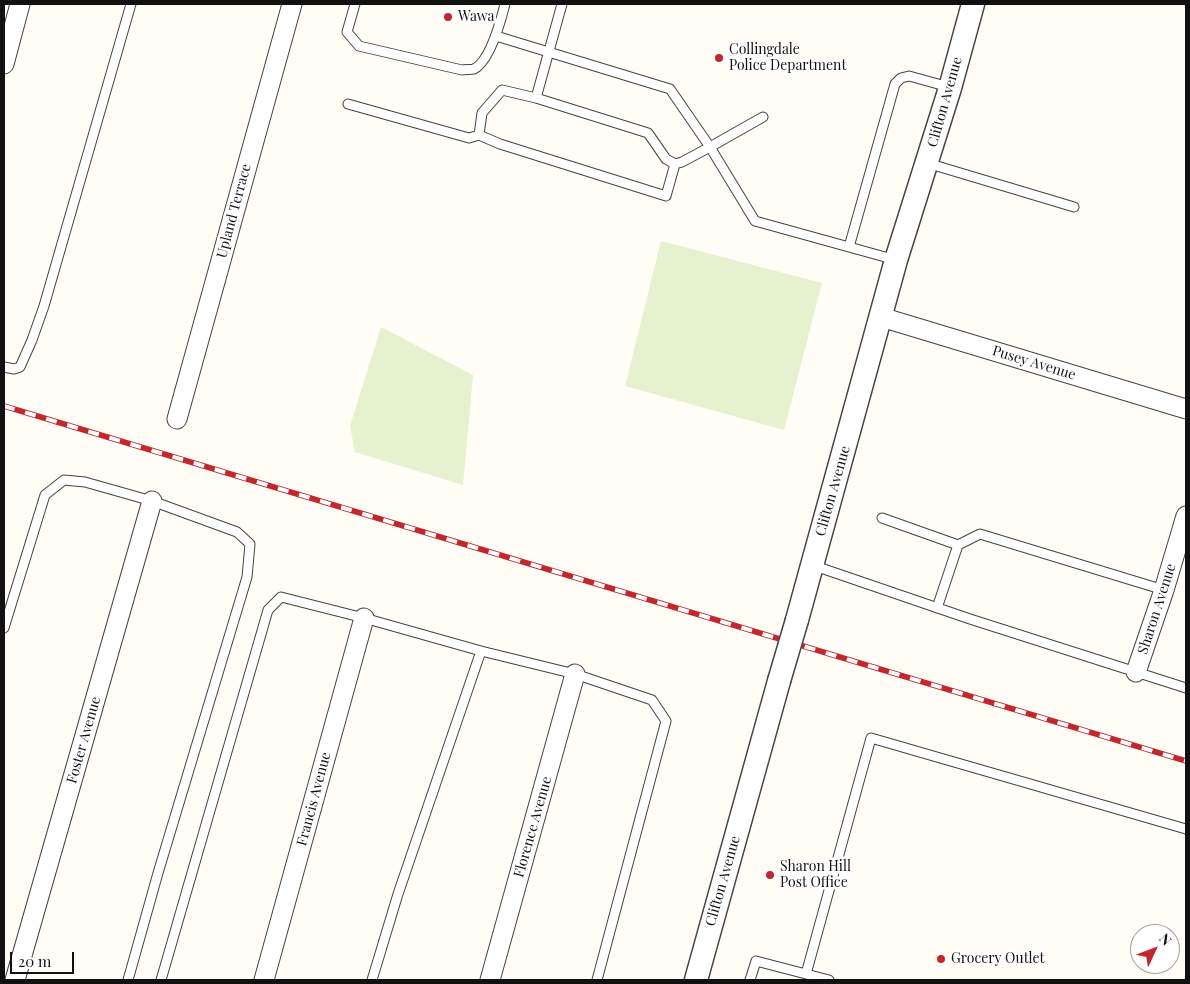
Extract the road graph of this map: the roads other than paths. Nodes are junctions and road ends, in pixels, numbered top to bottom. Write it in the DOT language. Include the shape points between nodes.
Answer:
graph roads {
  1 [pos="20,4"];
  2 [pos="131,4"];
  3 [pos="292,4"];
  4 [pos="355,4"];
  5 [pos="505,4"];
  6 [pos="562,4"];
  7 [pos="973,4"];
  8 [pos="496,36"];
  9 [pos="548,53"];
  10 [pos="4,64"];
  11 [pos="950,88"];
  12 [pos="536,98"];
  13 [pos="348,104"];
  14 [pos="763,117"];
  15 [pos="479,135"];
  16 [pos="710,147"];
  17 [pos="927,163"];
  18 [pos="674,164"];
  19 [pos="1074,207"];
  20 [pos="849,247"];
  21 [pos="896,260"];
  22 [pos="881,317"];
  23 [pos="4,367"];
  24 [pos="1186,409"];
  25 [pos="177,419"];
  26 [pos="152,501"];
  27 [pos="1186,516"];
  28 [pos="882,518"];
  29 [pos="958,545"];
  30 [pos="812,565"];
  31 [pos="1164,590"];
  32 [pos="937,608"];
  33 [pos="364,618"];
  34 [pos="4,628"];
  35 [pos="481,651"];
  36 [pos="1136,672"];
  37 [pos="575,674"];
  38 [pos="1186,688"];
  39 [pos="1186,829"];
  40 [pos="806,974"];
  41 [pos="15,980"];
  42 [pos="128,980"];
  43 [pos="161,980"];
  44 [pos="264,980"];
  45 [pos="372,980"];
  46 [pos="490,980"];
  47 [pos="597,980"];
  48 [pos="696,980"];
  49 [pos="750,980"];
  50 [pos="829,980"];
  1 -- 10 [label="street"];
  2 -- 23 [label="lane" via="44,306 20,367"];
  3 -- 25 [label="street, Upland Terrace"];
  4 -- 8 [label="lane" via="347,32 359,46 443,66 474,69"];
  5 -- 8 [label="lane"];
  6 -- 9 [label="lane"];
  7 -- 11 [label="street, Clifton Avenue"];
  8 -- 9 [label="lane"];
  9 -- 12 [label="lane"];
  9 -- 16 [label="lane" via="670,89"];
  11 -- 17 [label="street, Clifton Avenue"];
  11 -- 20 [label="lane" via="909,76 894,84"];
  12 -- 15 [label="lane" via="502,90 482,114"];
  12 -- 18 [label="lane" via="648,133 666,159"];
  13 -- 15 [label="lane" via="469,138"];
  14 -- 16 [label="lane"];
  15 -- 18 [label="lane" via="666,196"];
  16 -- 18 [label="lane"];
  16 -- 20 [label="lane" via="755,221"];
  17 -- 19 [label="lane"];
  17 -- 21 [label="street, Clifton Avenue"];
  20 -- 21 [label="lane"];
  21 -- 22 [label="street, Clifton Avenue"];
  22 -- 24 [label="street, Pusey Avenue"];
  22 -- 30 [label="street, Clifton Avenue"];
  26 -- 34 [label="lane" via="84,482 64,480 45,495"];
  26 -- 41 [label="street, Foster Avenue"];
  26 -- 42 [label="lane" via="238,532 250,544 247,577"];
  27 -- 31 [label="street, Sharon Avenue"];
  28 -- 29 [label="lane"];
  29 -- 31 [label="lane" via="980,534"];
  29 -- 32 [label="lane"];
  30 -- 32 [label="lane"];
  30 -- 48 [label="street, Clifton Avenue, bridge"];
  31 -- 36 [label="street, Sharon Avenue"];
  32 -- 36 [label="lane"];
  33 -- 35 [label="lane"];
  33 -- 43 [label="lane" via="281,597 268,610"];
  33 -- 44 [label="street, Francis Avenue"];
  35 -- 37 [label="lane"];
  35 -- 45 [label="lane"];
  36 -- 38 [label="lane"];
  37 -- 46 [label="street, Florence Avenue"];
  37 -- 47 [label="lane" via="652,700 666,721"];
  39 -- 40 [label="lane" via="871,738"];
  40 -- 49 [label="lane" via="756,961"];
  40 -- 50 [label="lane"];
}
